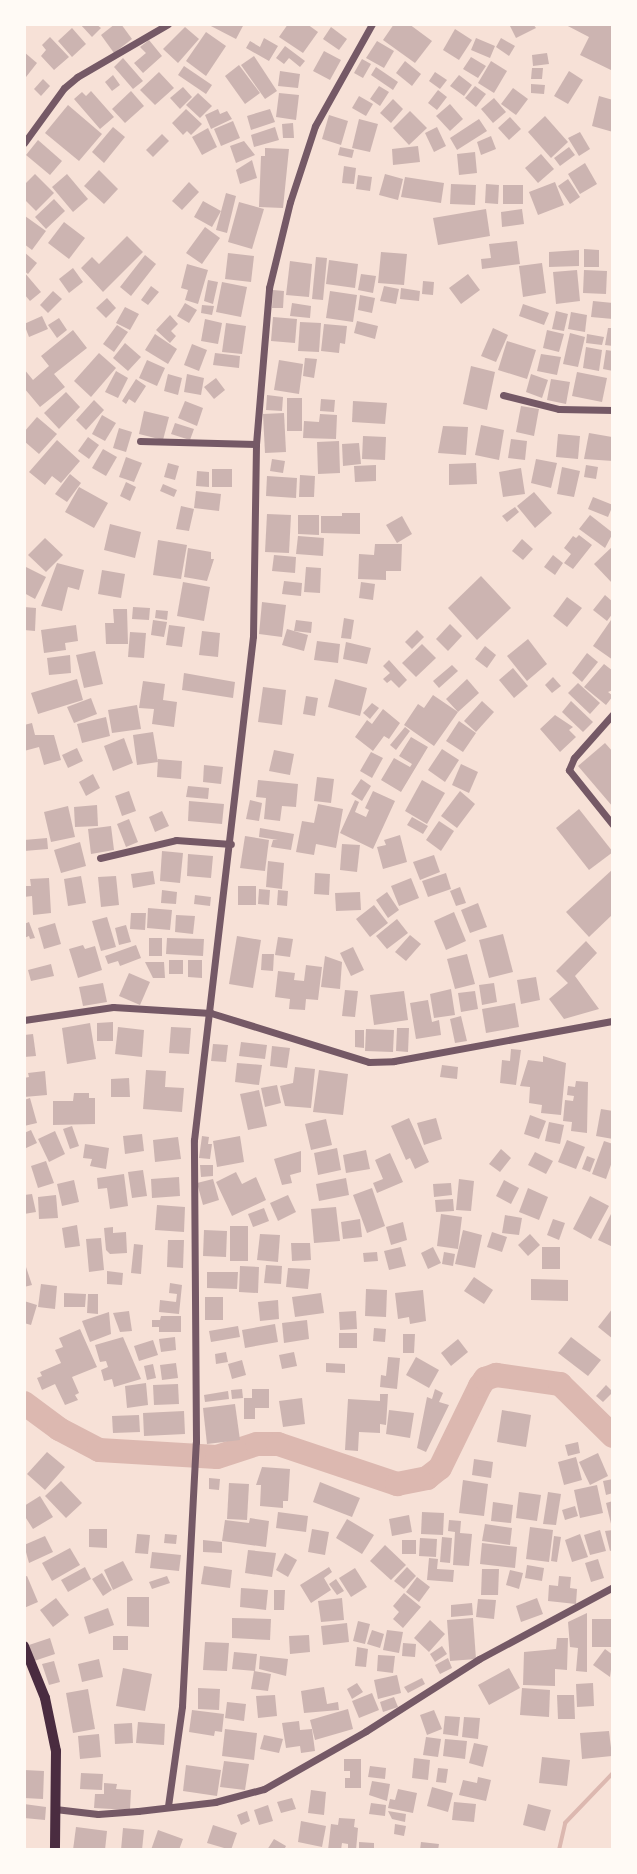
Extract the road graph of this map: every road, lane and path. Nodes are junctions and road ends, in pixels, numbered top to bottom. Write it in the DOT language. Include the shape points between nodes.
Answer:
graph roads {
  1 [pos="168,24"];
  2 [pos="372,24"];
  3 [pos="24,143"];
  4 [pos="503,395"];
  5 [pos="613,410"];
  6 [pos="140,441"];
  7 [pos="256,444"];
  8 [pos="613,714"];
  9 [pos="613,825"];
  10 [pos="231,844"];
  11 [pos="100,858"];
  12 [pos="211,1013"];
  13 [pos="24,1020"];
  14 [pos="613,1021"];
  15 [pos="613,1587"];
  16 [pos="24,1646"];
  17 [pos="168,1806"];
  18 [pos="55,1809"];
  19 [pos="55,1850"];
  1 -- 3 [label="street" via="77,77"];
  2 -- 7 [label="street" via="315,126 290,202 269,288"];
  4 -- 5 [label="street" via="559,409"];
  6 -- 7 [label="street"];
  7 -- 10 [label="street" via="253,636"];
  8 -- 9 [label="street" via="569,770"];
  10 -- 11 [label="street" via="176,840"];
  10 -- 12 [label="street"];
  12 -- 13 [label="street" via="113,1007"];
  12 -- 14 [label="street" via="369,1062"];
  12 -- 17 [label="street" via="194,1140 196,1442 182,1706"];
  15 -- 17 [label="street" via="479,1659 264,1789 215,1802"];
  16 -- 18 [label="main road" via="45,1698 56,1751"];
  17 -- 18 [label="street" via="98,1814"];
  18 -- 19 [label="main road"];
}
